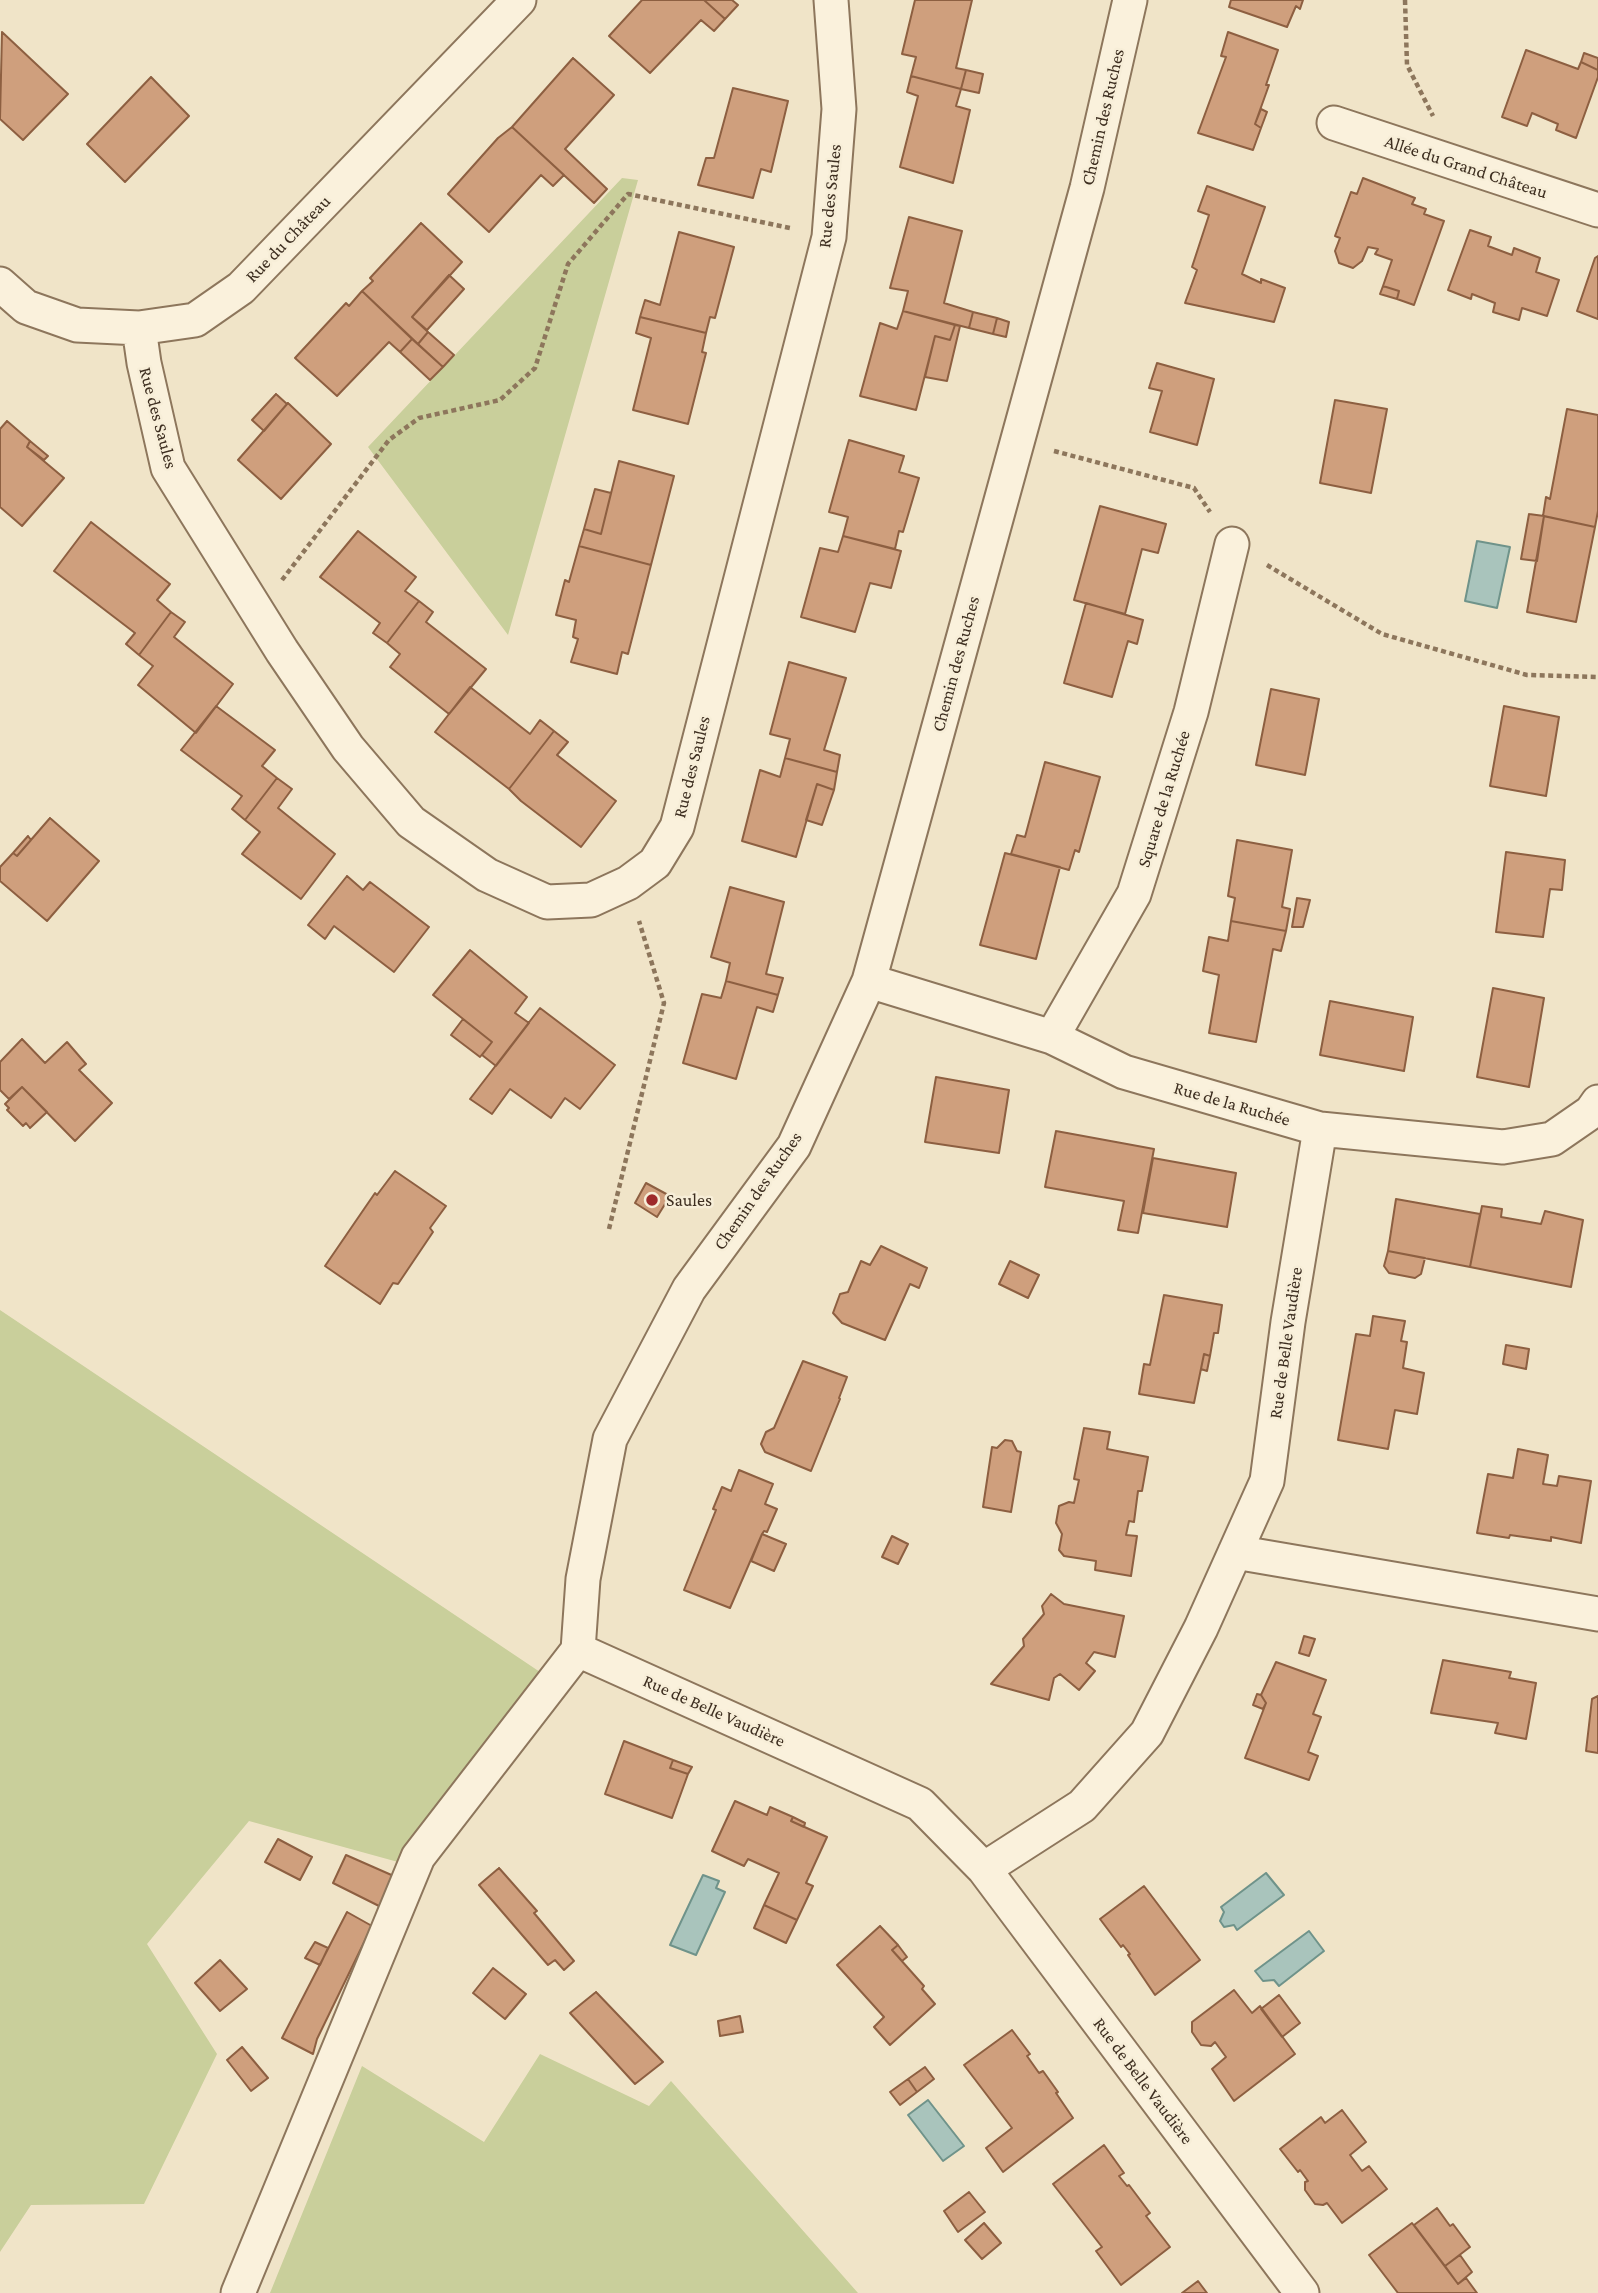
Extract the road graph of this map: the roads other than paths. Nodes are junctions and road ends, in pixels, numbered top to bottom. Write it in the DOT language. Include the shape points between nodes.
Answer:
graph roads {
  1 [pos="519,0"];
  2 [pos="831,0"];
  3 [pos="1130,0"];
  4 [pos="1334,123"];
  5 [pos="1598,210"];
  6 [pos="0,284"];
  7 [pos="139,328"];
  8 [pos="1233,544"];
  9 [pos="869,981"];
  10 [pos="1052,1037"];
  11 [pos="1598,1102"];
  12 [pos="1320,1129"];
  13 [pos="1235,1552"];
  14 [pos="1598,1614"];
  15 [pos="578,1650"];
  16 [pos="984,1869"];
  17 [pos="238,2293"];
  18 [pos="1302,2293"];
  1 -- 7 [label="street, Rue du Château" via="241,288 195,320"];
  2 -- 7 [label="street, Rue des Saules" via="839,109 829,237 677,827 655,863 628,883 591,900 547,902 487,875 411,822 348,748 168,468"];
  3 -- 9 [label="street, Chemin des Ruches" via="1087,188"];
  4 -- 5 [label="street, Allée du Grand Château"];
  6 -- 7 [label="street, Rue du Château" via="26,307 77,325"];
  8 -- 10 [label="street, Square de la Ruchée" via="1191,712 1134,894"];
  9 -- 10 [label="street, Rue de la Ruchée"];
  9 -- 15 [label="street, Chemin des Ruches" via="794,1146 689,1289 610,1439 583,1579"];
  10 -- 12 [label="street, Rue de la Ruchée" via="1124,1072"];
  11 -- 12 [label="street, Rue de la Ruchée" via="1552,1139 1503,1147"];
  12 -- 13 [label="street, Rue de Belle Vaudière" via="1267,1481"];
  13 -- 14 [label="street"];
  13 -- 16 [label="street, Rue de Belle Vaudière" via="1147,1733 1082,1806"];
  15 -- 16 [label="street, Rue de Belle Vaudière" via="920,1804"];
  15 -- 17 [label="street" via="418,1857"];
  16 -- 18 [label="street, Rue de Belle Vaudière"];
}
